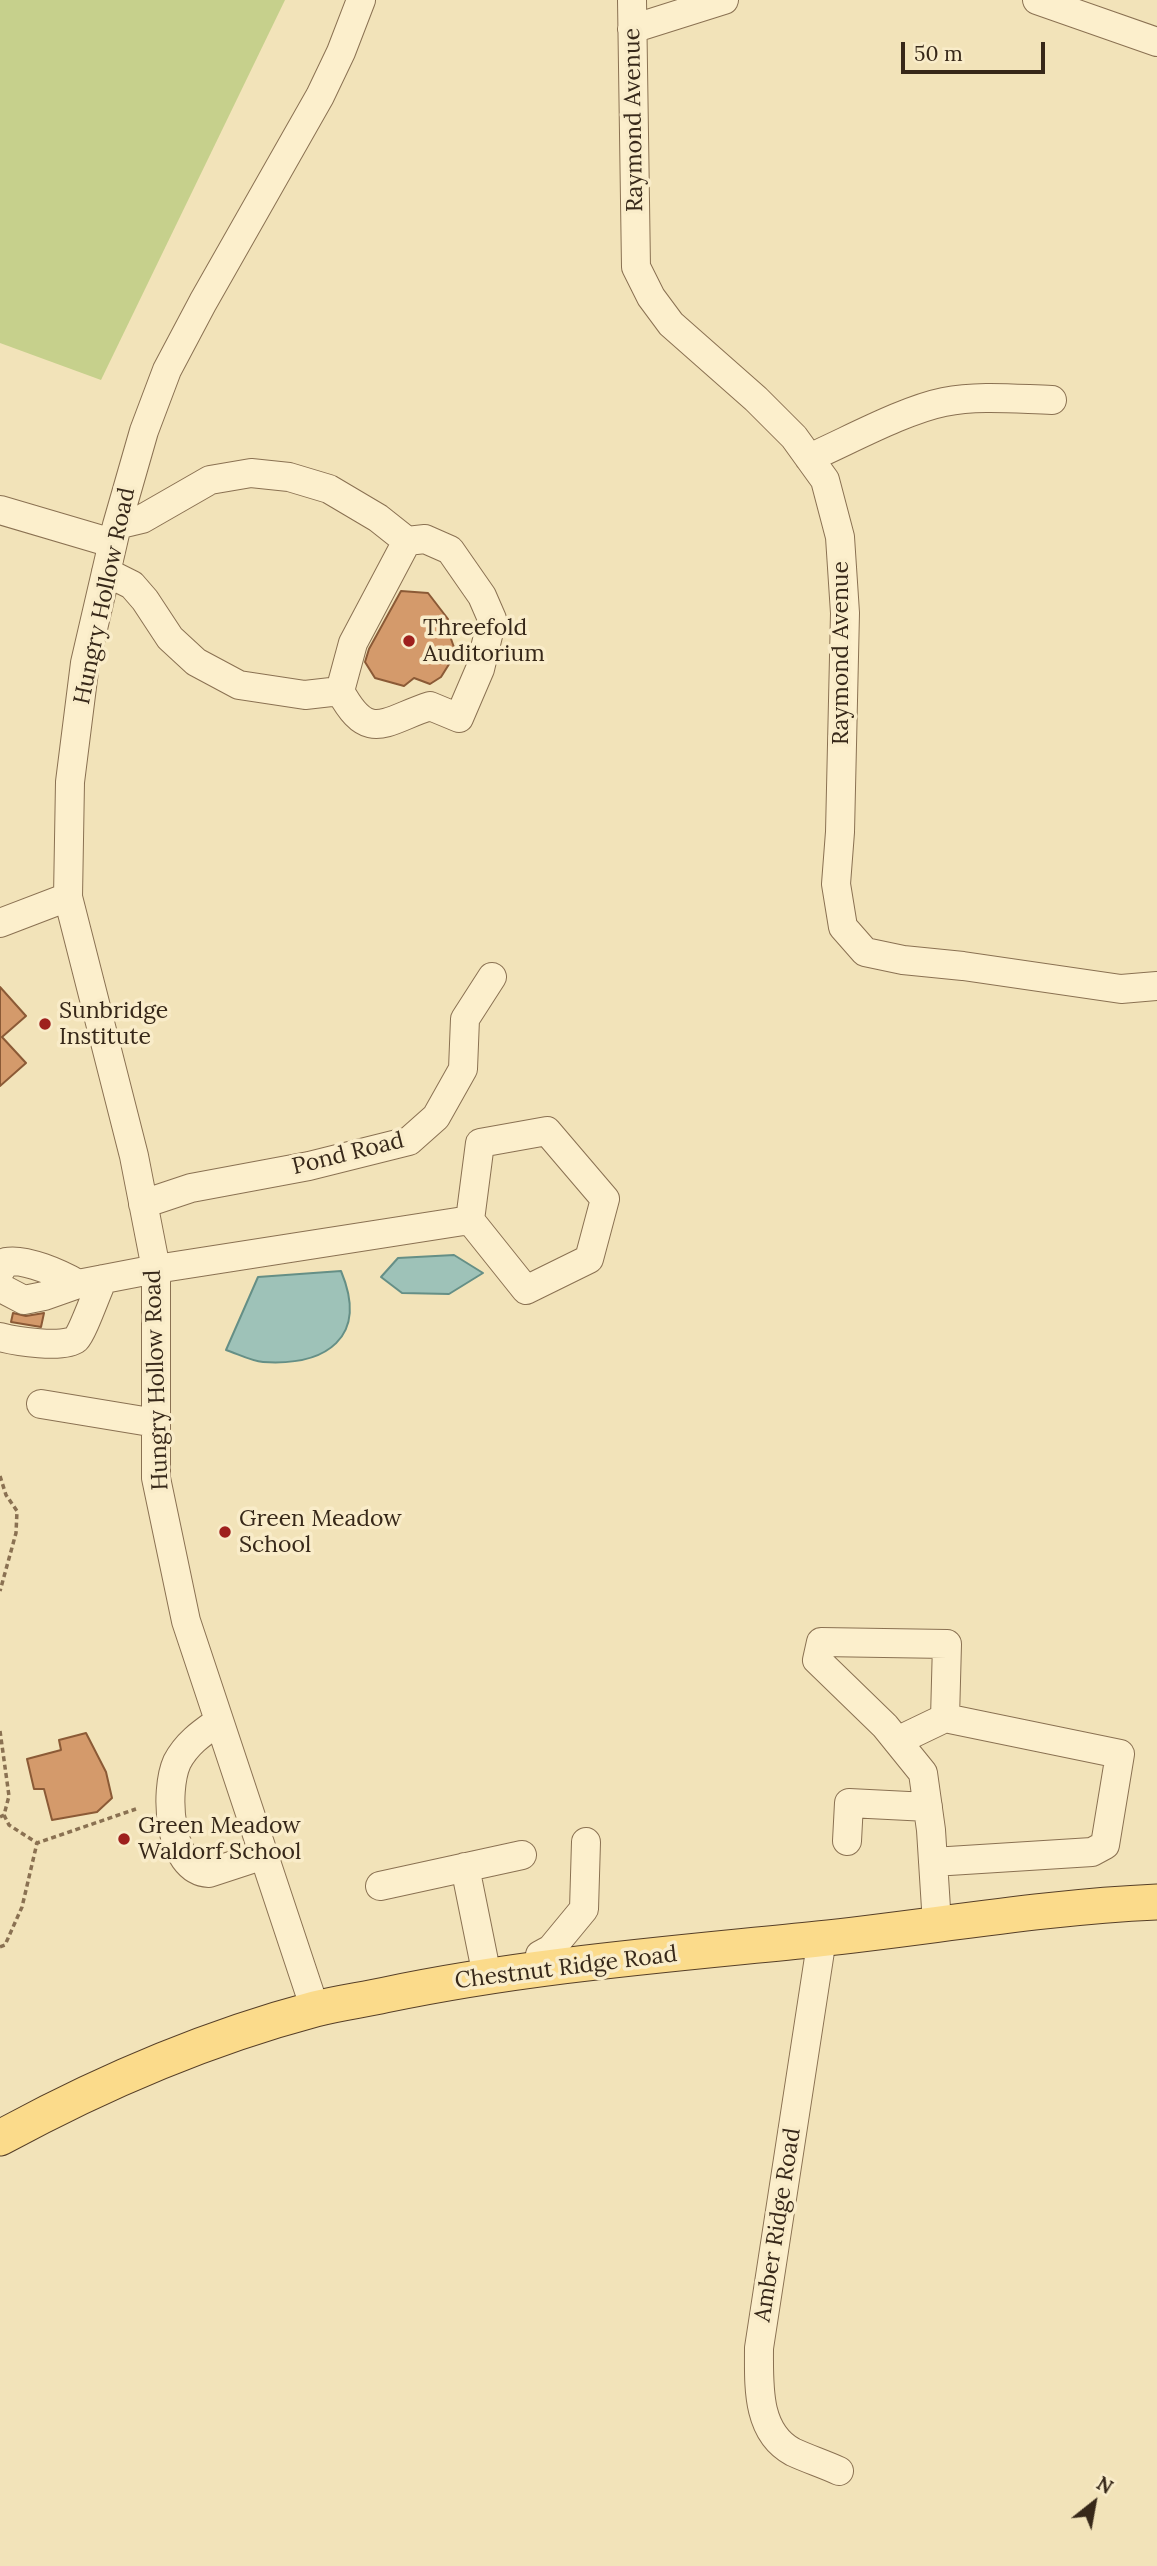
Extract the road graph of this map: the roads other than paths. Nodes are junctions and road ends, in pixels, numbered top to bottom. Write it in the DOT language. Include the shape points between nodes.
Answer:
graph roads {
  1 [pos="361,0"];
  2 [pos="632,0"];
  3 [pos="724,0"];
  4 [pos="1037,0"];
  5 [pos="632,29"];
  6 [pos="1157,42"];
  7 [pos="1052,400"];
  8 [pos="809,458"];
  9 [pos="0,510"];
  10 [pos="115,534"];
  11 [pos="407,541"];
  12 [pos="106,572"];
  13 [pos="340,691"];
  14 [pos="68,897"];
  15 [pos="0,923"];
  16 [pos="492,977"];
  17 [pos="1157,986"];
  18 [pos="143,1204"];
  19 [pos="470,1220"];
  20 [pos="156,1269"];
  21 [pos="0,1271"];
  22 [pos="90,1281"];
  23 [pos="0,1285"];
  24 [pos="0,1337"];
  25 [pos="41,1404"];
  26 [pos="156,1423"];
  27 [pos="945,1718"];
  28 [pos="219,1721"];
  29 [pos="897,1741"];
  30 [pos="928,1807"];
  31 [pos="847,1841"];
  32 [pos="586,1842"];
  33 [pos="522,1854"];
  34 [pos="264,1855"];
  35 [pos="933,1862"];
  36 [pos="465,1867"];
  37 [pos="380,1886"];
  38 [pos="1157,1902"];
  39 [pos="937,1924"];
  40 [pos="822,1938"];
  41 [pos="537,1969"];
  42 [pos="487,1976"];
  43 [pos="315,2009"];
  44 [pos="0,2138"];
  45 [pos="839,2470"];
  1 -- 10 [label="street, Hungry Hollow Road" via="320,96 167,370"];
  2 -- 5 [label="street, Raymond Avenue"];
  3 -- 5 [label="street"];
  4 -- 6 [label="street"];
  5 -- 8 [label="street, Raymond Avenue" via="636,267 671,324 756,399"];
  7 -- 8 [label="street" via="942,402"];
  8 -- 17 [label="street, Raymond Avenue" via="825,480 840,537 845,613 836,884 844,927 865,952 902,960 1121,989"];
  9 -- 10 [label="street"];
  10 -- 11 [label="street" via="210,480 251,473 289,477 329,489"];
  10 -- 12 [label="street, Hungry Hollow Road"];
  11 -- 13 [label="street" via="352,643"];
  11 -- 13 [label="street" via="425,539 450,551 482,596 492,619 460,718 430,706 385,724 370,724 353,714"];
  12 -- 13 [label="street" via="132,585 170,638 196,662 239,685 305,695"];
  12 -- 14 [label="street, Hungry Hollow Road" via="85,663 70,782"];
  14 -- 15 [label="street"];
  14 -- 18 [label="street, Hungry Hollow Road"];
  16 -- 18 [label="street, Pond Road" via="465,1019 463,1069 436,1117 409,1141 191,1188"];
  18 -- 20 [label="street, Hungry Hollow Road"];
  19 -- 19 [label="street" via="480,1143 547,1131 605,1199 589,1259 526,1290"];
  19 -- 20 [label="street"];
  20 -- 22 [label="street"];
  20 -- 26 [label="street, Hungry Hollow Road"];
  21 -- 22 [label="street" via="6,1262 15,1260"];
  22 -- 23 [label="street" via="24,1300"];
  22 -- 24 [label="street" via="77,1338 68,1344"];
  25 -- 26 [label="street"];
  26 -- 28 [label="street, Hungry Hollow Road" via="156,1478 186,1621"];
  27 -- 29 [label="street"];
  27 -- 29 [label="street" via="947,1644 821,1642 817,1660"];
  27 -- 35 [label="street" via="1120,1754 1105,1845 1092,1852"];
  28 -- 34 [label="street, Hungry Hollow Road"];
  28 -- 34 [label="street" via="190,1743 172,1775 170,1815 177,1841 185,1861 200,1873"];
  29 -- 30 [label="street" via="923,1773"];
  30 -- 31 [label="street" via="849,1803"];
  30 -- 35 [label="street"];
  32 -- 41 [label="street" via="584,1909 551,1949 540,1955"];
  33 -- 36 [label="street"];
  34 -- 43 [label="street, Hungry Hollow Road"];
  35 -- 39 [label="street"];
  36 -- 37 [label="street"];
  36 -- 42 [label="street"];
  38 -- 39 [label="main road, Chestnut Ridge Road"];
  39 -- 40 [label="main road, Chestnut Ridge Road"];
  40 -- 41 [label="main road, Chestnut Ridge Road"];
  40 -- 45 [label="street, Amber Ridge Road" via="759,2348 759,2392 768,2428 791,2451"];
  41 -- 42 [label="main road, Chestnut Ridge Road"];
  42 -- 43 [label="main road, Chestnut Ridge Road"];
  43 -- 44 [label="main road, Chestnut Ridge Road" via="150,2067 55,2108"];
}
